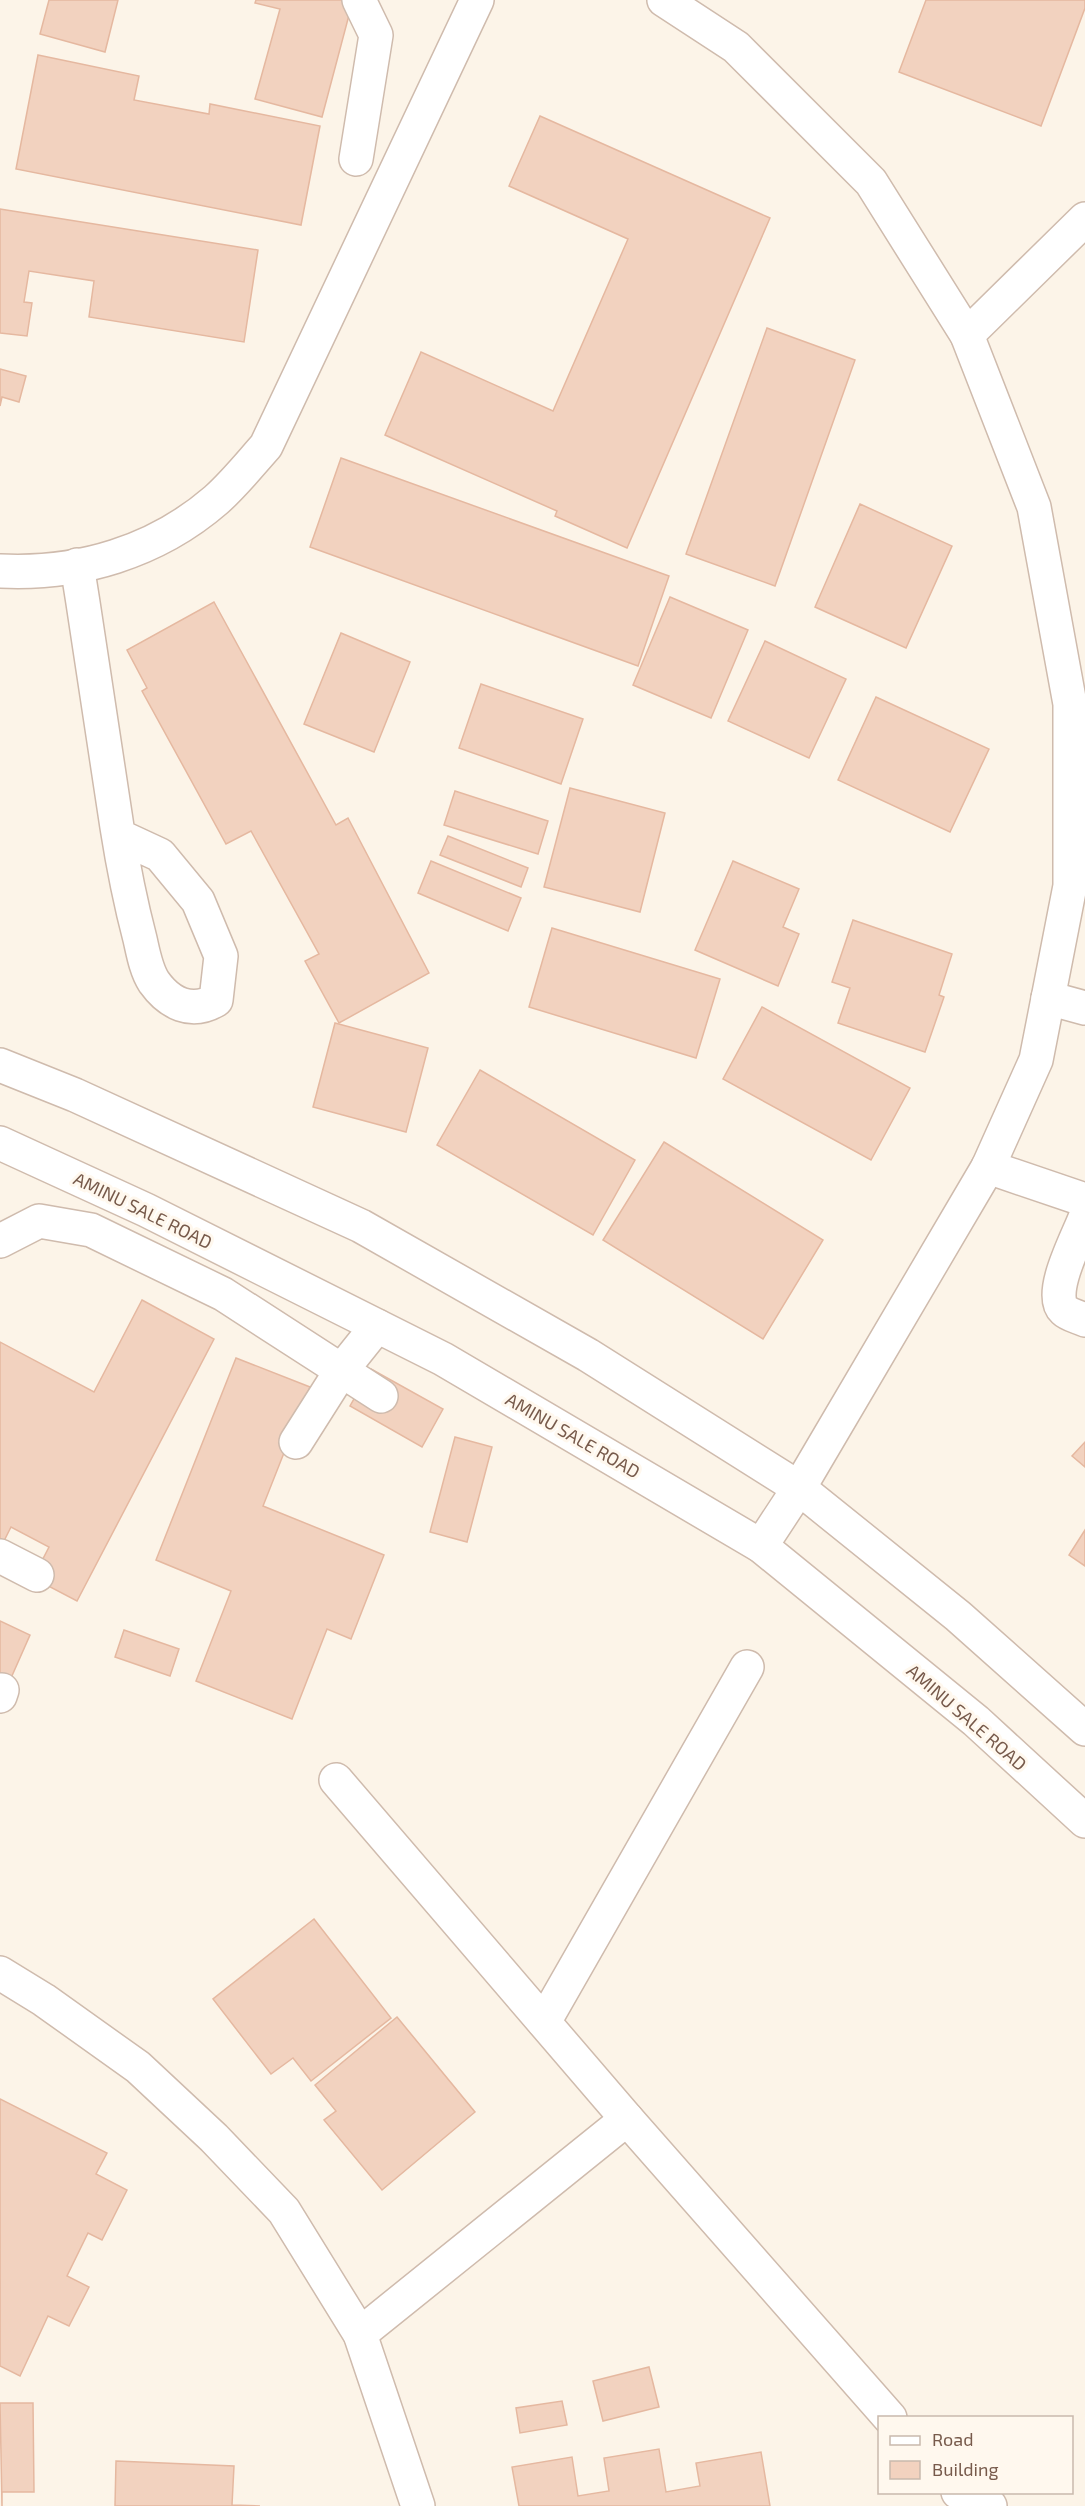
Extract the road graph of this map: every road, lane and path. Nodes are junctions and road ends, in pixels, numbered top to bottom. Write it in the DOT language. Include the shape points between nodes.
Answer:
graph roads {
  1 [pos="359,0"];
  2 [pos="477,0"];
  3 [pos="664,0"];
  4 [pos="356,159"];
  5 [pos="1085,219"];
  6 [pos="967,335"];
  7 [pos="77,565"];
  8 [pos="0,571"];
  9 [pos="119,836"];
  10 [pos="1048,998"];
  11 [pos="1085,1008"];
  12 [pos="0,1065"];
  13 [pos="0,1143"];
  14 [pos="988,1167"];
  15 [pos="1085,1200"];
  16 [pos="1085,1218"];
  17 [pos="0,1241"];
  18 [pos="1085,1320"];
  19 [pos="377,1326"];
  20 [pos="341,1371"];
  21 [pos="381,1396"];
  22 [pos="296,1442"];
  23 [pos="799,1488"];
  24 [pos="761,1546"];
  25 [pos="0,1556"];
  26 [pos="37,1575"];
  27 [pos="747,1666"];
  28 [pos="1085,1729"];
  29 [pos="336,1780"];
  30 [pos="1085,1821"];
  31 [pos="0,1973"];
  32 [pos="544,2022"];
  33 [pos="627,2119"];
  34 [pos="360,2334"];
  35 [pos="888,2416"];
  36 [pos="960,2494"];
  37 [pos="418,2506"];
  38 [pos="990,2506"];
  1 -- 4 [label="street" via="376,35"];
  2 -- 7 [label="street" via="266,446 217,499 166,537 104,561"];
  3 -- 6 [label="street" via="736,47 871,182"];
  5 -- 6 [label="street"];
  6 -- 10 [label="street" via="1034,507 1070,704 1070,886"];
  7 -- 8 [label="street"];
  7 -- 9 [label="street"];
  9 -- 9 [label="street" via="160,855 198,901 221,956 216,1000 206,1006 185,1006 168,1000 153,979 127,892"];
  10 -- 11 [label="street"];
  10 -- 14 [label="street" via="1036,1060"];
  12 -- 23 [label="street" via="75,1095 361,1226 588,1354"];
  13 -- 19 [label="street, AMINU SALE ROAD" via="146,1210"];
  14 -- 15 [label="street"];
  14 -- 23 [label="street"];
  16 -- 18 [label="street" via="1058,1298 1064,1310"];
  17 -- 20 [label="street" via="39,1221 91,1230 223,1294"];
  19 -- 20 [label="street"];
  19 -- 24 [label="street, AMINU SALE ROAD" via="443,1359"];
  20 -- 21 [label="street"];
  20 -- 22 [label="street"];
  23 -- 24 [label="street"];
  23 -- 28 [label="street" via="958,1616"];
  24 -- 30 [label="street, AMINU SALE ROAD" via="976,1721"];
  25 -- 26 [label="street"];
  27 -- 32 [label="street"];
  29 -- 32 [label="street"];
  31 -- 34 [label="street" via="138,2067 214,2138 285,2211"];
  32 -- 33 [label="street"];
  33 -- 34 [label="street"];
  33 -- 35 [label="street"];
  34 -- 37 [label="street"];
  36 -- 38 [label="street"];
}
